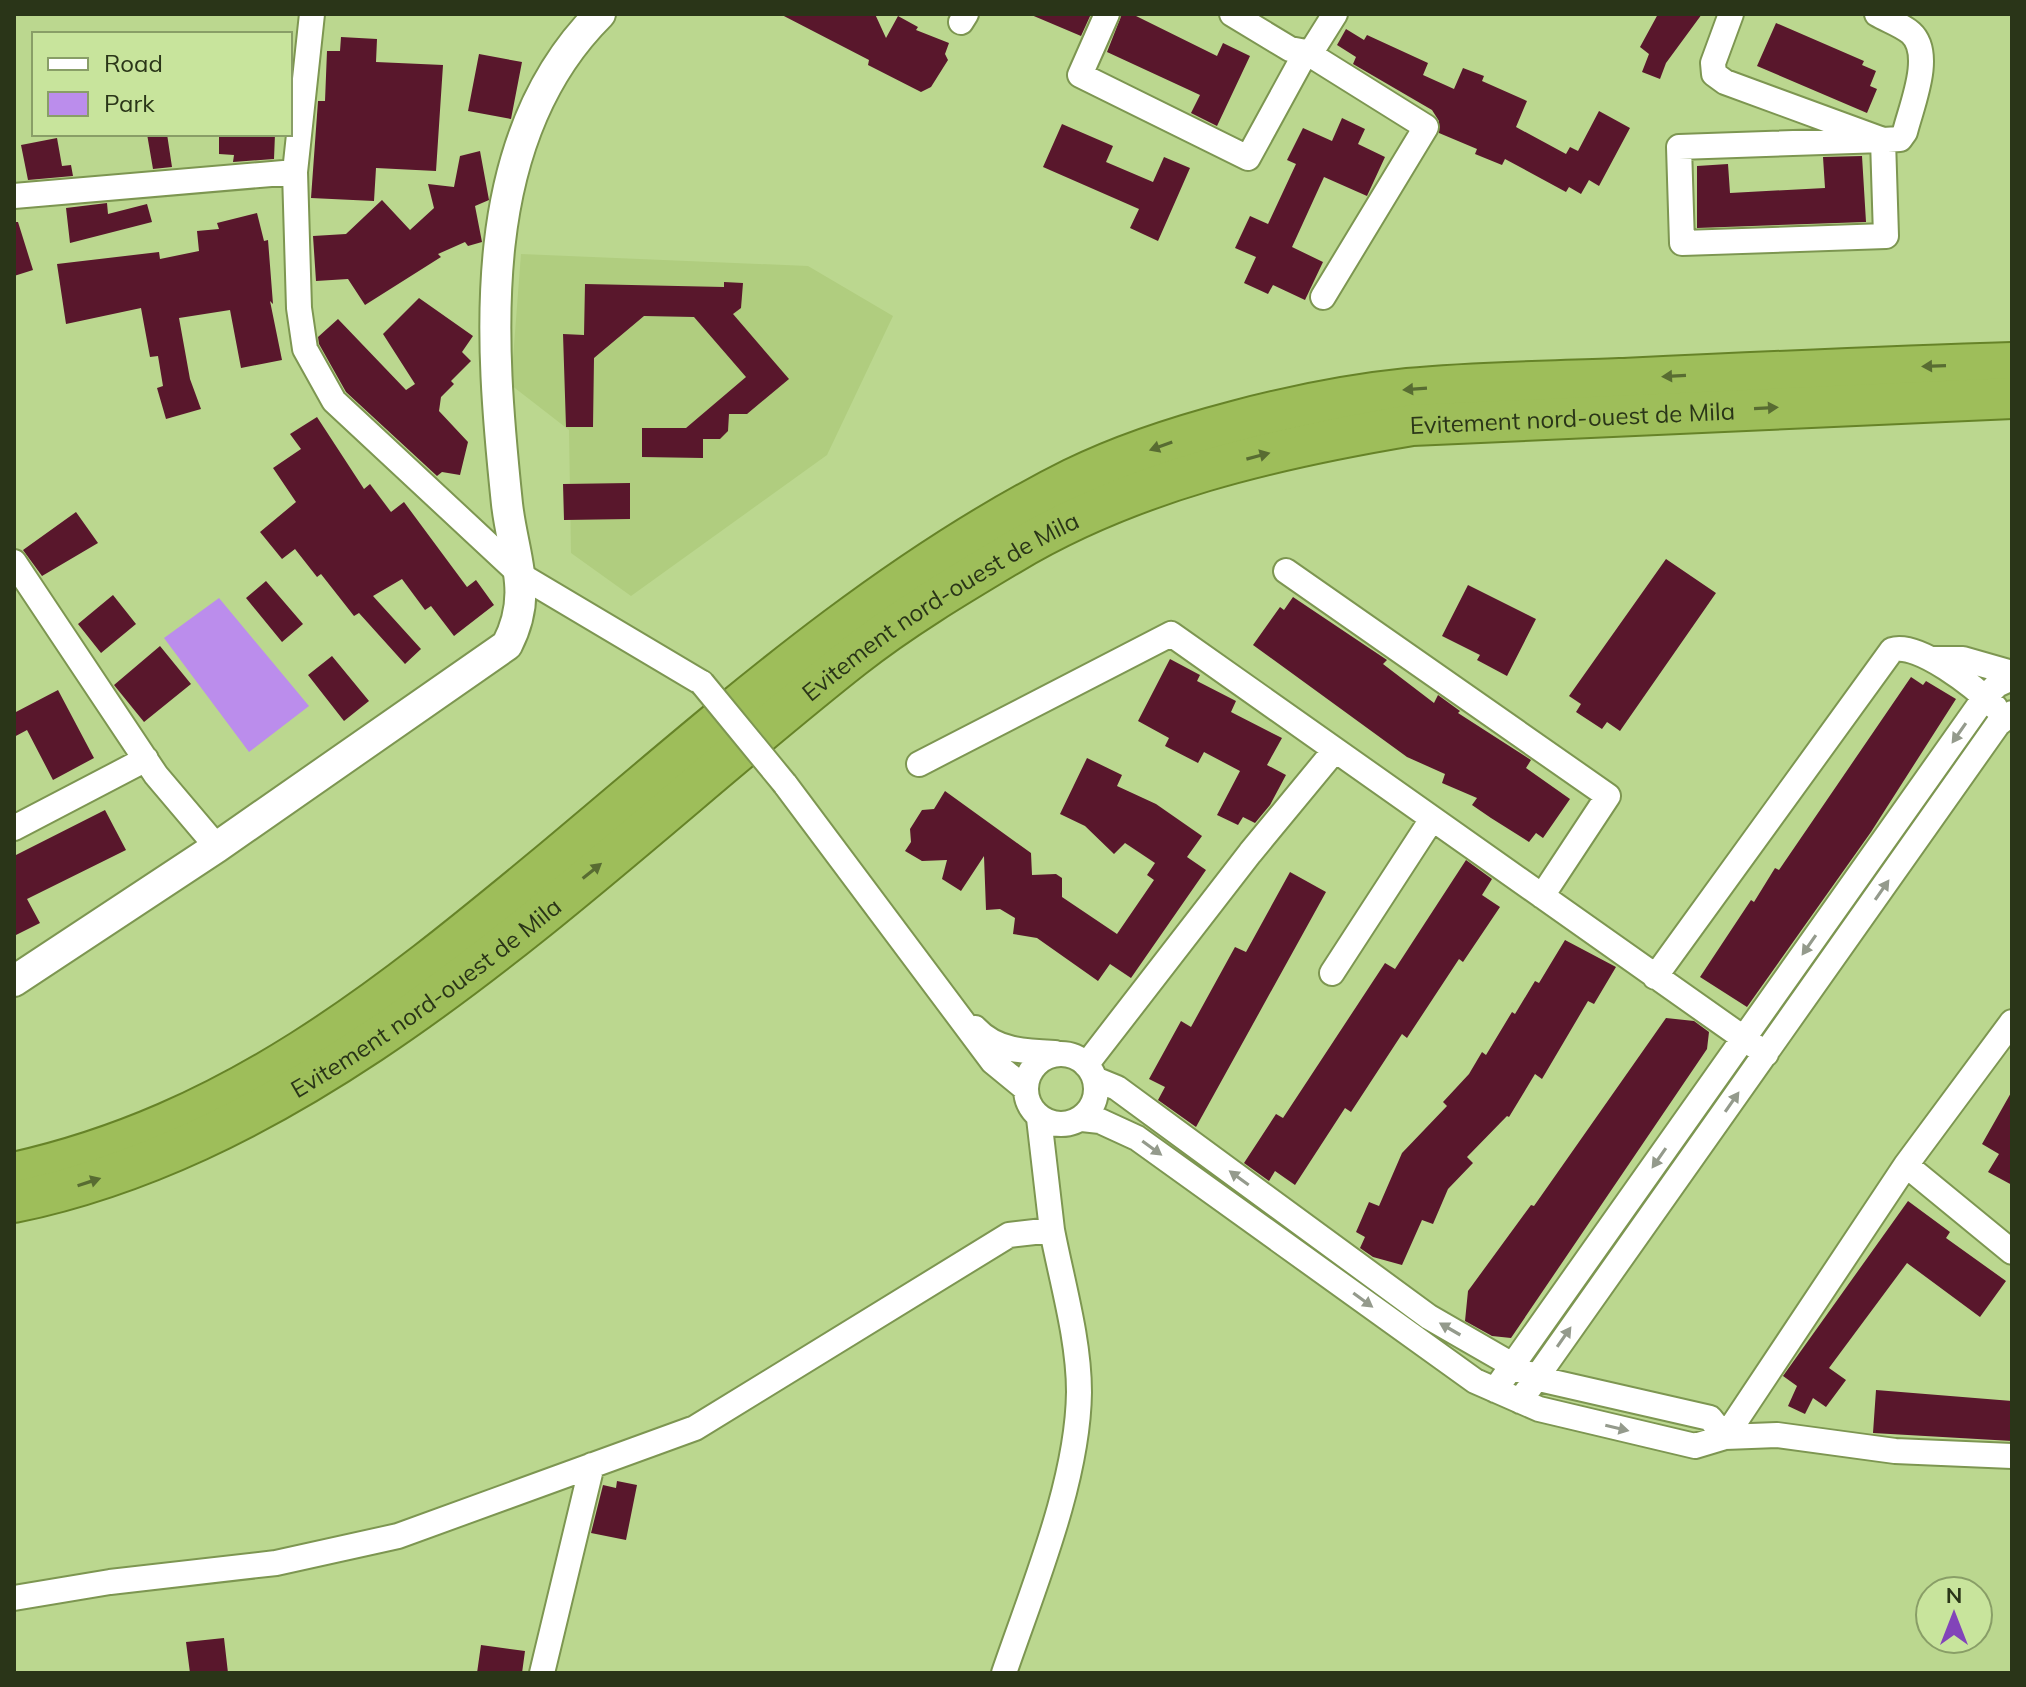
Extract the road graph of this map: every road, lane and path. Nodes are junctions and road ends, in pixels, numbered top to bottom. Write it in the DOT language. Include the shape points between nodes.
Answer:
graph roads {
  1 [pos="312,14"];
  2 [pos="600,14"];
  3 [pos="1107,14"];
  4 [pos="1232,14"];
  5 [pos="1335,14"];
  6 [pos="1731,14"];
  7 [pos="1877,14"];
  8 [pos="1306,52"];
  9 [pos="1883,140"];
  10 [pos="295,172"];
  11 [pos="14,196"];
  12 [pos="1323,297"];
  13 [pos="2012,363"];
  14 [pos="2012,398"];
  15 [pos="14,562"];
  16 [pos="1286,571"];
  17 [pos="522,576"];
  18 [pos="1934,659"];
  19 [pos="2012,675"];
  20 [pos="1985,697"];
  21 [pos="2009,715"];
  22 [pos="1335,750"];
  23 [pos="146,759"];
  24 [pos="919,764"];
  25 [pos="1432,819"];
  26 [pos="14,828"];
  27 [pos="217,847"];
  28 [pos="1542,896"];
  29 [pos="1332,973"];
  30 [pos="1655,977"];
  31 [pos="14,981"];
  32 [pos="951,1003"];
  33 [pos="2012,1022"];
  34 [pos="1743,1038"];
  35 [pos="1061,1053"];
  36 [pos="1766,1054"];
  37 [pos="1091,1072"];
  38 [pos="1026,1089"];
  39 [pos="1039,1118"];
  40 [pos="1082,1119"];
  41 [pos="1906,1165"];
  42 [pos="14,1173"];
  43 [pos="14,1202"];
  44 [pos="1052,1230"];
  45 [pos="2012,1252"];
  46 [pos="1513,1365"];
  47 [pos="1535,1378"];
  48 [pos="1495,1390"];
  49 [pos="1520,1401"];
  50 [pos="1725,1437"];
  51 [pos="2012,1456"];
  52 [pos="592,1465"];
  53 [pos="14,1598"];
  54 [pos="542,1673"];
  55 [pos="1004,1673"];
  1 -- 10 [label="street"];
  2 -- 17 [label="street" via="577,36 545,82 524,131 502,227 493,300 494,384 509,519"];
  3 -- 8 [label="street" via="1080,75 1248,158"];
  4 -- 8 [label="street" via="1290,49"];
  5 -- 8 [label="street"];
  6 -- 9 [label="street" via="1714,74"];
  7 -- 9 [label="street" via="1911,33 1920,44 1921,60 1905,132 1900,139"];
  8 -- 12 [label="street" via="1426,127"];
  9 -- 9 [label="street" via="1886,236 1682,243 1679,147"];
  10 -- 11 [label="street"];
  10 -- 17 [label="street" via="299,308 305,349 317,372 334,401"];
  13 -- 42 [label="highway, one-way" via="1406,389 1278,412 1081,475 956,544 822,641 326,1039 230,1096 150,1131"];
  43 -- 14 [label="highway, Evitement nord-ouest de Mila, one-way" via="161,1157 234,1125 345,1059 462,977 857,654 1013,552 1091,512 1210,468 1412,425"];
  15 -- 23 [label="street"];
  16 -- 28 [label="street" via="1608,796"];
  17 -- 27 [label="street" via="520,610 507,645"];
  17 -- 32 [label="street, bridge" via="702,683"];
  18 -- 19 [label="street" via="1963,659"];
  18 -- 20 [label="street"];
  18 -- 30 [label="street" via="1904,648 1888,654"];
  19 -- 20 [label="street"];
  20 -- 21 [label="street"];
  20 -- 34 [label="street, one-way"];
  36 -- 21 [label="street, one-way"];
  22 -- 24 [label="street" via="1171,634"];
  22 -- 25 [label="street"];
  22 -- 37 [label="street" via="1250,853 1099,1053"];
  23 -- 26 [label="street"];
  23 -- 27 [label="street"];
  25 -- 28 [label="street"];
  25 -- 29 [label="street"];
  27 -- 31 [label="street"];
  28 -- 30 [label="street"];
  30 -- 34 [label="street"];
  32 -- 35 [label="street" via="994,1042 1017,1052"];
  32 -- 38 [label="street" via="993,1062"];
  33 -- 41 [label="street"];
  34 -- 36 [label="street"];
  34 -- 46 [label="street, one-way"];
  35 -- 37 [label="street" via="1083,1060"];
  35 -- 38 [label="street" via="1040,1060 1026,1077"];
  47 -- 36 [label="street, one-way"];
  37 -- 40 [label="street" via="1095,1101"];
  46 -- 37 [label="street, one-way" via="1429,1317"];
  38 -- 39 [label="street" via="1026,1100"];
  39 -- 40 [label="street" via="1060,1125"];
  39 -- 44 [label="street"];
  40 -- 48 [label="street, one-way" via="1137,1138 1475,1381"];
  41 -- 45 [label="street"];
  41 -- 50 [label="street"];
  44 -- 52 [label="street" via="1009,1235 695,1428"];
  44 -- 55 [label="street" via="1071,1328 1079,1389 1077,1420 1069,1475"];
  46 -- 47 [label="street"];
  46 -- 48 [label="street"];
  47 -- 49 [label="street"];
  47 -- 50 [label="street" via="1710,1418"];
  48 -- 49 [label="street"];
  49 -- 50 [label="street, one-way" via="1695,1446"];
  50 -- 51 [label="street" via="1777,1435 1895,1451"];
  52 -- 53 [label="street" via="398,1536 276,1563"];
  52 -- 54 [label="street"];
}
